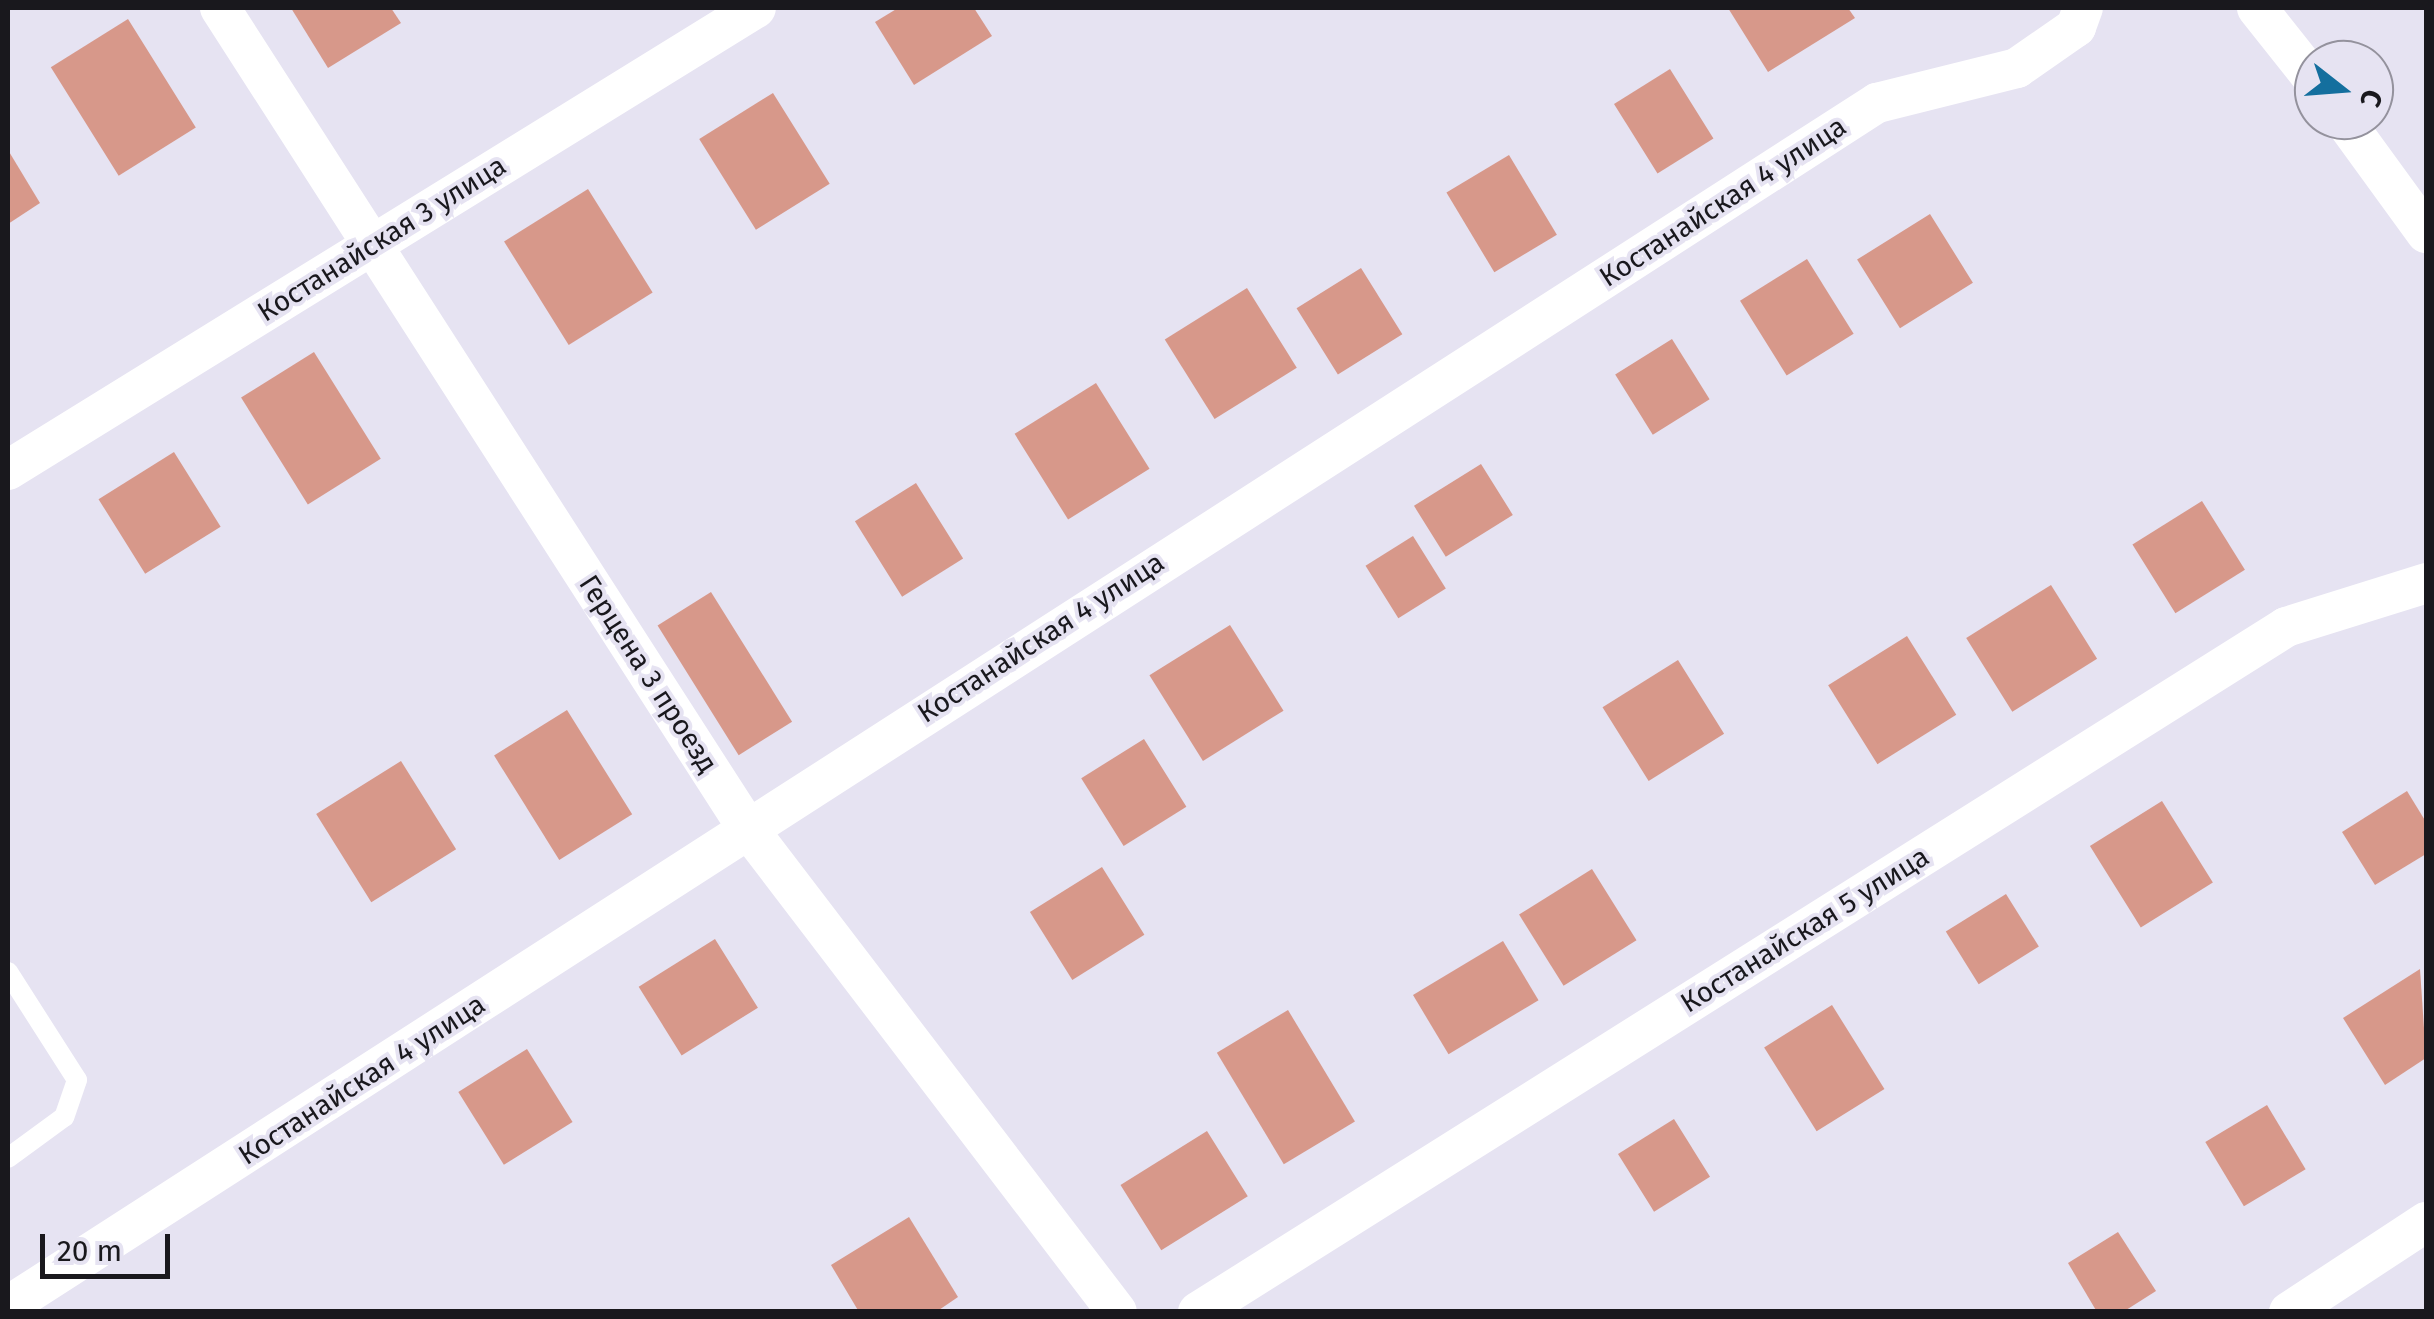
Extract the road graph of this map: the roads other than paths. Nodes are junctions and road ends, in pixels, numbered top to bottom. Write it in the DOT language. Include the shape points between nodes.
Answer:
graph roads {
  1 [pos="220,8"];
  2 [pos="756,8"];
  3 [pos="2084,8"];
  4 [pos="2257,8"];
  5 [pos="2294,55"];
  6 [pos="2358,140"];
  7 [pos="2426,234"];
  8 [pos="373,245"];
  9 [pos="8,470"];
  10 [pos="2426,583"];
  11 [pos="746,826"];
  12 [pos="8,972"];
  13 [pos="8,1158"];
  14 [pos="2426,1222"];
  15 [pos="8,1306"];
  16 [pos="1116,1312"];
  17 [pos="1198,1312"];
  18 [pos="2288,1312"];
  1 -- 8 [label="street, Герцена 3 проезд"];
  2 -- 8 [label="street, Костанайская 3 улица"];
  3 -- 11 [label="street, Костанайская 4 улица" via="2076,27 2017,68 1877,104"];
  4 -- 5 [label="street"];
  6 -- 7 [label="street"];
  8 -- 9 [label="street, Костанайская 3 улица"];
  8 -- 11 [label="street, Герцена 3 проезд"];
  10 -- 17 [label="street, Костанайская 5 улица" via="2286,627"];
  11 -- 15 [label="street, Костанайская 4 улица"];
  11 -- 16 [label="street, Герцена 3 проезд"];
  12 -- 13 [label="lane" via="76,1080 64,1117"];
  14 -- 18 [label="street"];
}
